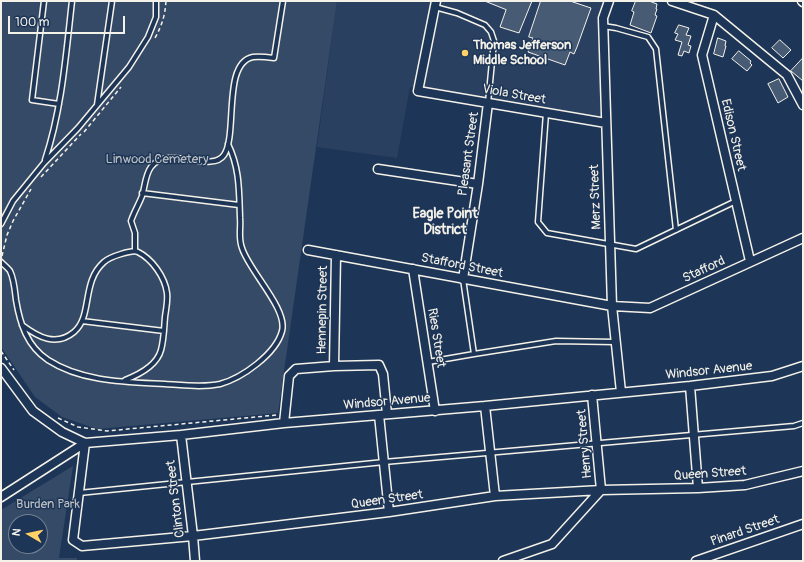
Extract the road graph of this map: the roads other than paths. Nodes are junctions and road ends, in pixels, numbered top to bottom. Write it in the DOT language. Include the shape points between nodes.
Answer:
graph roads {
  1 [pos="44,1"];
  2 [pos="72,1"];
  3 [pos="112,1"];
  4 [pos="156,1"];
  5 [pos="283,1"];
  6 [pos="610,1"];
  7 [pos="672,1"];
  8 [pos="435,4"];
  9 [pos="714,15"];
  10 [pos="603,26"];
  11 [pos="488,103"];
  12 [pos="59,104"];
  13 [pos="803,104"];
  14 [pos="97,106"];
  15 [pos="546,113"];
  16 [pos="606,123"];
  17 [pos="228,144"];
  18 [pos="44,162"];
  19 [pos="378,169"];
  20 [pos="478,184"];
  21 [pos="142,193"];
  22 [pos="736,201"];
  23 [pos="239,205"];
  24 [pos="1,224"];
  25 [pos="676,230"];
  26 [pos="803,238"];
  27 [pos="610,245"];
  28 [pos="308,250"];
  29 [pos="135,251"];
  30 [pos="336,254"];
  31 [pos="750,261"];
  32 [pos="1,262"];
  33 [pos="413,269"];
  34 [pos="463,279"];
  35 [pos="612,306"];
  36 [pos="82,321"];
  37 [pos="22,325"];
  38 [pos="164,331"];
  39 [pos="615,342"];
  40 [pos="474,354"];
  41 [pos="428,362"];
  42 [pos="334,366"];
  43 [pos="803,366"];
  44 [pos="1,368"];
  45 [pos="122,381"];
  46 [pos="690,386"];
  47 [pos="621,392"];
  48 [pos="592,395"];
  49 [pos="485,406"];
  50 [pos="435,410"];
  51 [pos="388,414"];
  52 [pos="379,415"];
  53 [pos="284,423"];
  54 [pos="803,423"];
  55 [pos="694,434"];
  56 [pos="181,435"];
  57 [pos="85,443"];
  58 [pos="597,443"];
  59 [pos="490,453"];
  60 [pos="384,462"];
  61 [pos="803,471"];
  62 [pos="186,482"];
  63 [pos="698,488"];
  64 [pos="601,490"];
  65 [pos="79,493"];
  66 [pos="494,496"];
  67 [pos="1,497"];
  68 [pos="389,512"];
  69 [pos="803,524"];
  70 [pos="193,536"];
  71 [pos="194,561"];
  72 [pos="503,561"];
  73 [pos="696,561"];
  1 -- 12 [label="lane" via="32,100"];
  2 -- 12 [label="lane"];
  3 -- 14 [label="lane"];
  4 -- 14 [label="lane" via="156,17 148,37"];
  5 -- 17 [label="lane" via="274,58 251,57 243,62 237,72"];
  6 -- 10 [label="street, Merz Street" via="603,18"];
  7 -- 9 [label="street"];
  8 -- 11 [label="lane" via="485,25 491,32 494,41"];
  8 -- 11 [label="street, Viola Street" via="418,91"];
  9 -- 13 [label="street" via="787,75"];
  9 -- 22 [label="street, Edison Street" via="702,56"];
  10 -- 16 [label="street, Merz Street"];
  10 -- 25 [label="lane" via="648,37 656,48"];
  11 -- 15 [label="street, Viola Street"];
  11 -- 20 [label="street, Pleasant Street"];
  12 -- 18 [label="lane" via="51,144"];
  14 -- 18 [label="lane"];
  15 -- 16 [label="street, Viola Street"];
  15 -- 27 [label="lane" via="538,222 548,233"];
  16 -- 27 [label="street, Merz Street"];
  17 -- 21 [label="lane" via="224,155 214,162 171,158 160,160 151,167"];
  17 -- 23 [label="lane" via="238,172"];
  18 -- 24 [label="lane" via="13,201"];
  19 -- 20 [label="street"];
  20 -- 34 [label="street, Pleasant Street"];
  21 -- 23 [label="lane"];
  21 -- 29 [label="lane" via="131,221 135,233"];
  22 -- 25 [label="lane"];
  22 -- 31 [label="street, Edison Street"];
  23 -- 45 [label="lane" via="241,247 282,319 282,330 275,346 260,362 220,384 194,386"];
  25 -- 27 [label="lane" via="636,249"];
  26 -- 31 [label="street, Stafford"];
  27 -- 35 [label="street, Merz Street"];
  28 -- 30 [label="street, Stafford Street"];
  29 -- 36 [label="lane" via="105,261 93,274"];
  29 -- 38 [label="lane" via="158,269 163,279 167,293"];
  30 -- 33 [label="street, Stafford Street"];
  30 -- 42 [label="street, Hennepin Street"];
  31 -- 35 [label="street, Stafford" via="650,308"];
  32 -- 37 [label="lane" via="9,270"];
  33 -- 34 [label="street, Stafford Street"];
  33 -- 41 [label="street, Ries Street"];
  34 -- 35 [label="street, Stafford Street"];
  34 -- 40 [label="lane"];
  35 -- 39 [label="street, Merz Street"];
  36 -- 37 [label="lane" via="74,333 61,340 40,337"];
  36 -- 38 [label="lane"];
  37 -- 45 [label="lane" via="36,350 48,360 69,371"];
  38 -- 45 [label="lane" via="160,354 136,376"];
  39 -- 40 [label="lane" via="556,341"];
  39 -- 47 [label="street, Merz Street"];
  40 -- 41 [label="lane"];
  41 -- 50 [label="street, Ries Street"];
  42 -- 51 [label="street" via="379,365 383,374"];
  42 -- 53 [label="street, Hennepin Street" via="296,369 289,376"];
  43 -- 46 [label="street, Windsor Avenue" via="772,376"];
  44 -- 57 [label="street" via="33,411 62,432"];
  46 -- 47 [label="street, Windsor Avenue"];
  46 -- 55 [label="street"];
  47 -- 48 [label="street, Windsor Avenue"];
  48 -- 49 [label="street, Windsor Avenue"];
  48 -- 58 [label="street, Henry Street"];
  49 -- 50 [label="street, Windsor Avenue"];
  49 -- 59 [label="street"];
  50 -- 51 [label="street, Windsor Avenue"];
  51 -- 52 [label="street, Windsor Avenue"];
  52 -- 53 [label="street, Windsor Avenue"];
  52 -- 60 [label="street"];
  53 -- 56 [label="street, Windsor Avenue"];
  54 -- 55 [label="lane" via="794,426"];
  55 -- 58 [label="lane"];
  55 -- 63 [label="street"];
  56 -- 57 [label="street, Windsor Avenue"];
  56 -- 62 [label="street, Clinton Street"];
  57 -- 65 [label="street, Queen Street"];
  57 -- 67 [label="street"];
  58 -- 59 [label="lane"];
  58 -- 64 [label="street, Henry Street"];
  59 -- 60 [label="lane"];
  59 -- 66 [label="street"];
  60 -- 62 [label="lane"];
  60 -- 68 [label="street"];
  61 -- 63 [label="street, Queen Street" via="745,485"];
  62 -- 65 [label="lane"];
  62 -- 70 [label="street, Clinton Street"];
  63 -- 64 [label="street, Queen Street"];
  64 -- 66 [label="street, Queen Street"];
  64 -- 72 [label="street" via="552,544"];
  65 -- 70 [label="street, Queen Street" via="73,540 82,546"];
  66 -- 68 [label="street, Queen Street"];
  68 -- 70 [label="street, Queen Street"];
  69 -- 73 [label="street, Pinard Street"];
  70 -- 71 [label="street, Clinton Street"];
}
